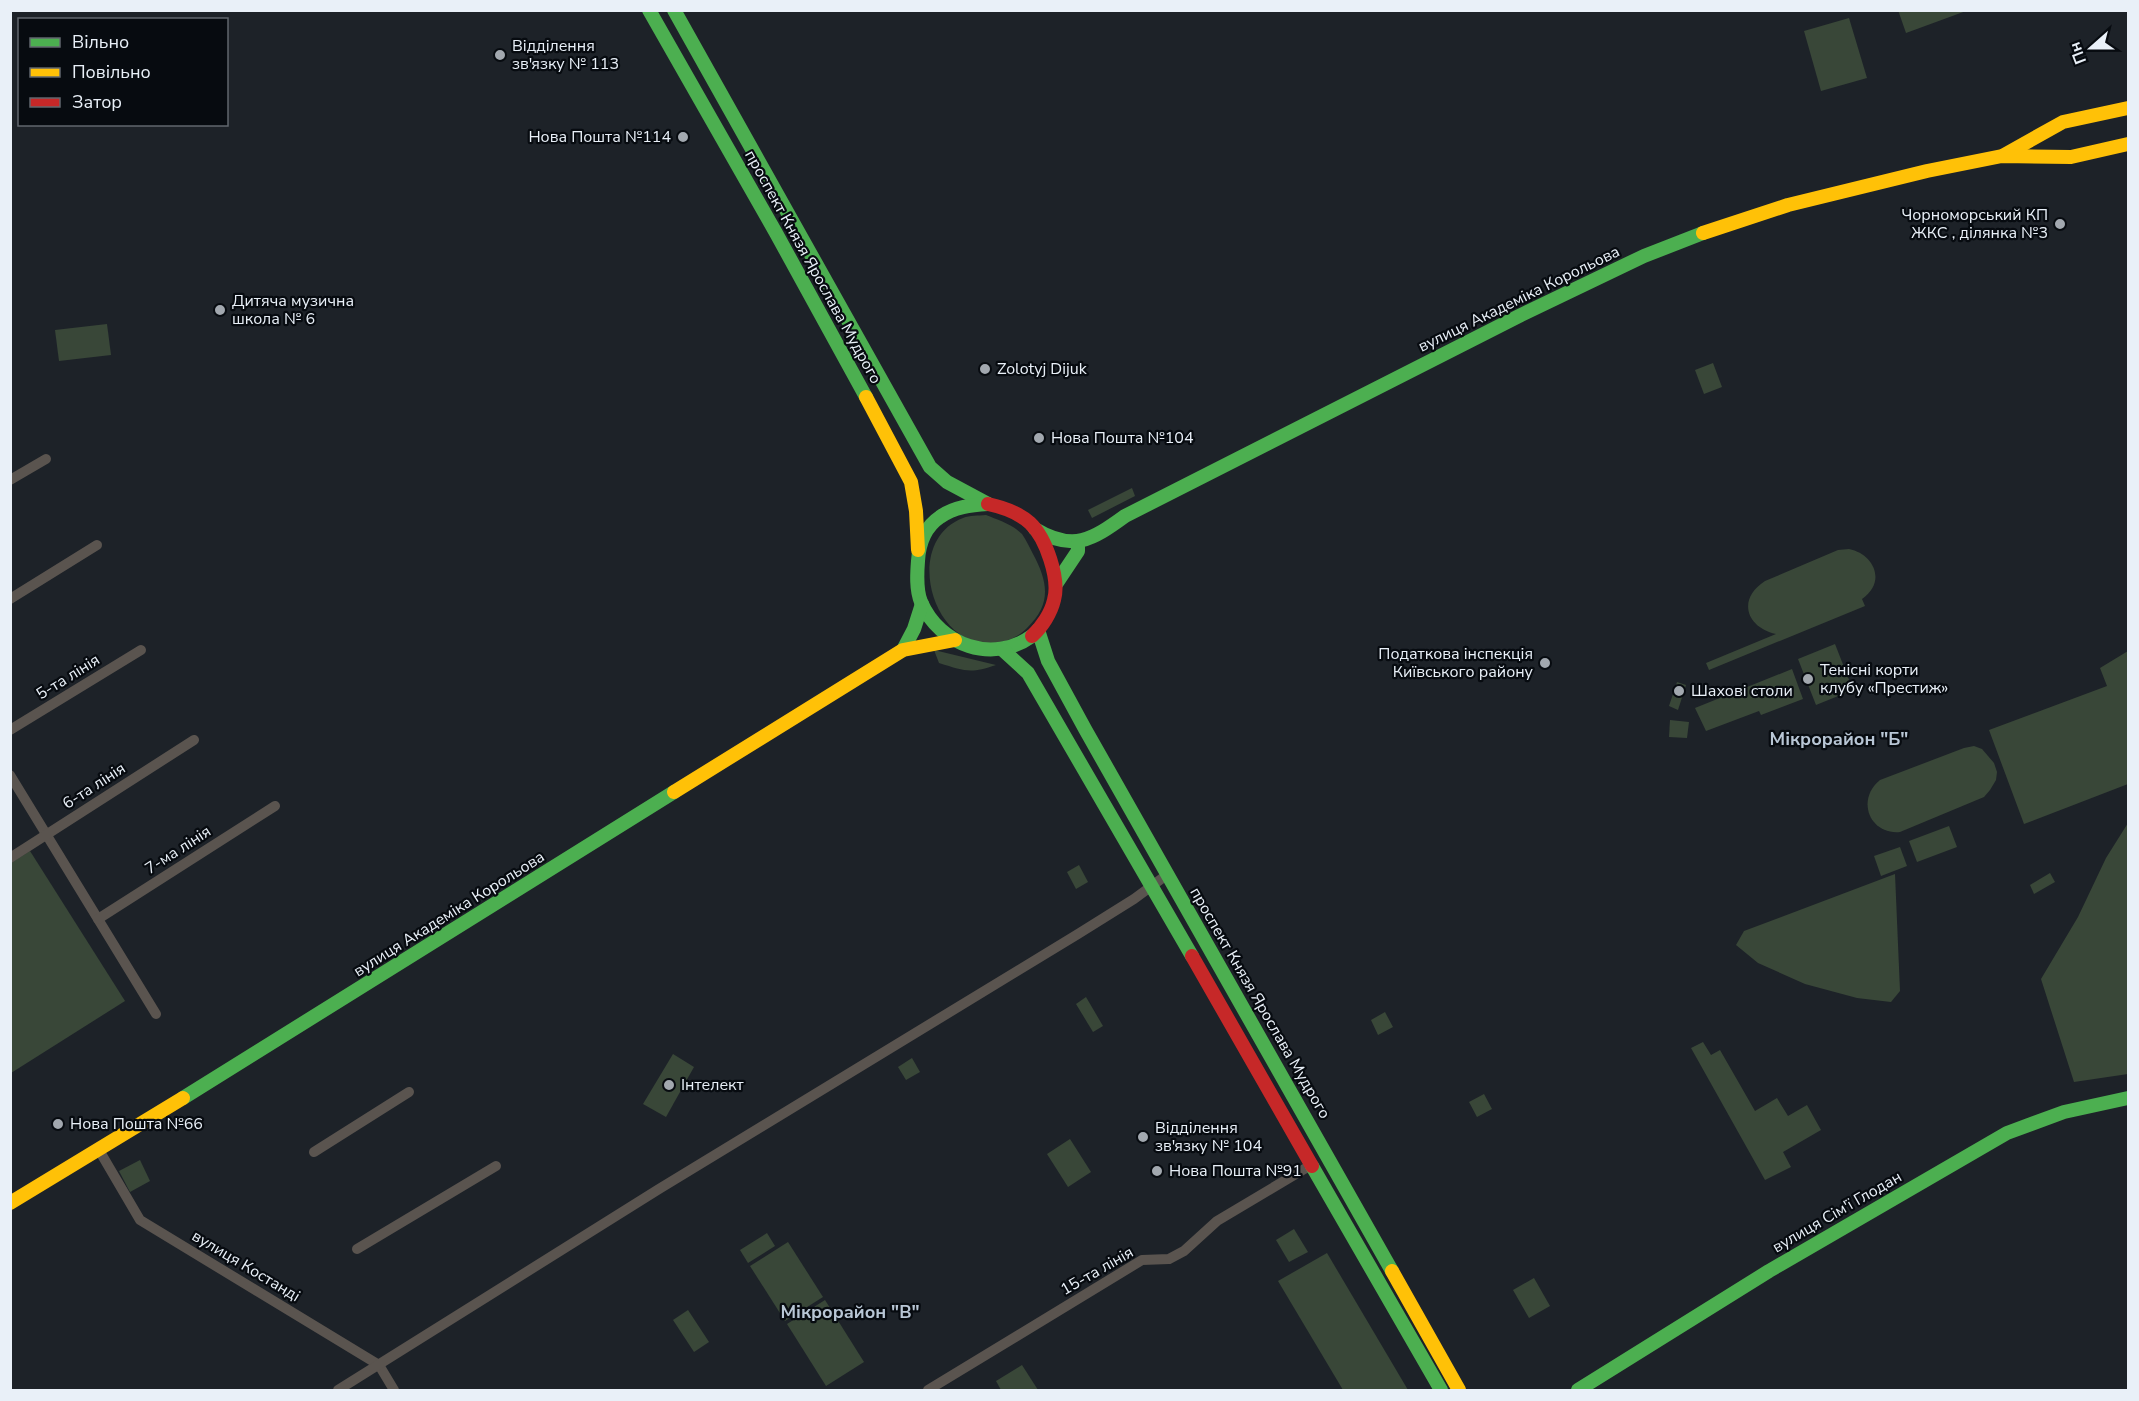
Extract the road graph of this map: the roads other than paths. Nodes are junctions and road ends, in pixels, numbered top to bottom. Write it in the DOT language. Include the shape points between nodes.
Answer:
graph roads {
  1 [pos="649,10"];
  2 [pos="674,10"];
  3 [pos="2128,108"];
  4 [pos="2128,144"];
  5 [pos="2002,156"];
  6 [pos="46,459"];
  7 [pos="10,480"];
  8 [pos="988,504"];
  9 [pos="1035,530"];
  10 [pos="1078,543"];
  11 [pos="97,545"];
  12 [pos="918,550"];
  13 [pos="1056,584"];
  14 [pos="10,599"];
  15 [pos="922,604"];
  16 [pos="1038,630"];
  17 [pos="955,640"];
  18 [pos="141,650"];
  19 [pos="903,650"];
  20 [pos="1003,650"];
  21 [pos="10,730"];
  22 [pos="194,740"];
  23 [pos="10,775"];
  24 [pos="275,806"];
  25 [pos="47,835"];
  26 [pos="10,858"];
  27 [pos="1168,874"];
  28 [pos="1151,886"];
  29 [pos="98,919"];
  30 [pos="156,1014"];
  31 [pos="409,1092"];
  32 [pos="2128,1098"];
  33 [pos="99,1150"];
  34 [pos="314,1152"];
  35 [pos="1328,1155"];
  36 [pos="1311,1165"];
  37 [pos="496,1166"];
  38 [pos="10,1203"];
  39 [pos="357,1249"];
  40 [pos="379,1365"];
  41 [pos="338,1390"];
  42 [pos="394,1390"];
  43 [pos="928,1390"];
  44 [pos="1441,1390"];
  45 [pos="1459,1390"];
  46 [pos="1578,1390"];
  1 -- 12 [label="main road, проспект Князя Ярослава Мудрого" via="908,473 915,499"];
  2 -- 8 [label="main road, проспект Князя Ярослава Мудрого" via="930,467 947,482"];
  3 -- 5 [label="main road, вулиця Академіка Корольова" via="2063,122"];
  4 -- 5 [label="main road, вулиця Академіка Корольова" via="2071,157"];
  5 -- 10 [label="main road, вулиця Академіка Корольова" via="1788,205 1644,256 1483,334"];
  6 -- 7 [label="street"];
  8 -- 9 [label="main road" via="1006,508"];
  8 -- 12 [label="main road" via="948,512 933,522"];
  9 -- 10 [label="main road" via="1050,538"];
  9 -- 13 [label="main road"];
  10 -- 13 [label="main road" via="1078,551"];
  11 -- 14 [label="street"];
  12 -- 15 [label="main road"];
  13 -- 16 [label="main road" via="1052,607"];
  15 -- 17 [label="main road" via="941,632"];
  15 -- 19 [label="main road"];
  16 -- 20 [label="main road"];
  16 -- 27 [label="main road, проспект Князя Ярослава Мудрого" via="1048,661"];
  17 -- 19 [label="main road, вулиця Академіка Корольова"];
  17 -- 20 [label="main road" via="976,650"];
  18 -- 21 [label="street, 5-та лінія"];
  19 -- 33 [label="main road, вулиця Академіка Корольова"];
  20 -- 28 [label="main road" via="1028,673"];
  22 -- 25 [label="street, 6-та лінія"];
  23 -- 25 [label="street"];
  24 -- 29 [label="street, 7-ма лінія"];
  25 -- 26 [label="street, 6-та лінія"];
  25 -- 29 [label="street"];
  27 -- 28 [label="street"];
  27 -- 35 [label="main road, проспект Князя Ярослава Мудрого"];
  28 -- 36 [label="main road"];
  28 -- 40 [label="street" via="1073,938"];
  29 -- 30 [label="street"];
  31 -- 34 [label="street"];
  32 -- 46 [label="main road, вулиця Сім'ї Глодан" via="2064,1112 2007,1133 1769,1271"];
  33 -- 38 [label="main road, вулиця Академіка Корольова"];
  33 -- 40 [label="street, вулиця Костанді" via="140,1220"];
  35 -- 36 [label="main road"];
  35 -- 45 [label="main road, проспект Князя Ярослава Мудрого"];
  36 -- 43 [label="street, 15-та лінія" via="1217,1221 1184,1251 1169,1259 1142,1260"];
  36 -- 44 [label="main road"];
  37 -- 39 [label="street"];
  40 -- 41 [label="street"];
  40 -- 42 [label="street, вулиця Костанді"];
}
